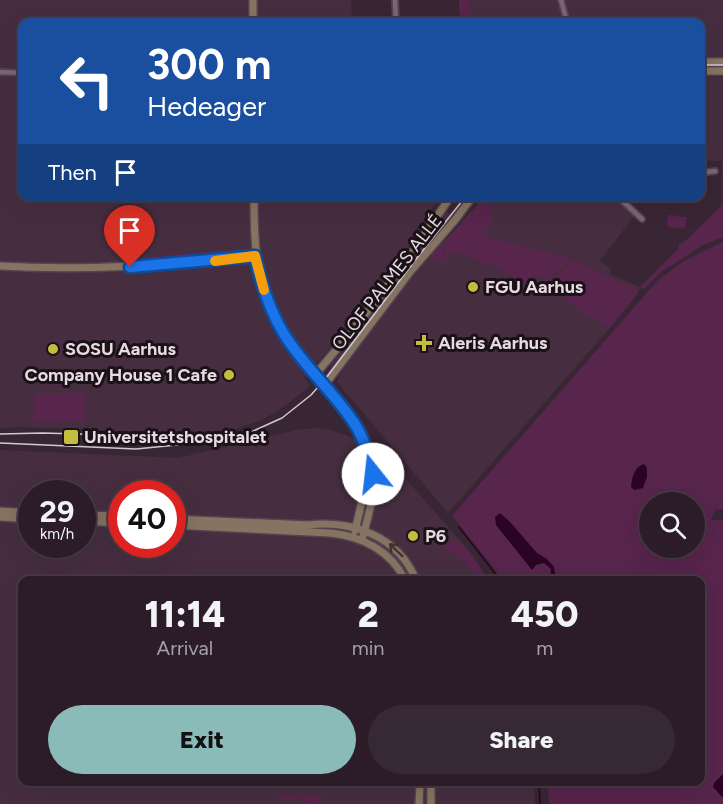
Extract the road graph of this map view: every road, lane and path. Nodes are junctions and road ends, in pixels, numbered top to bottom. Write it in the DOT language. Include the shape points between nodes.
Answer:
graph roads {
  1 [pos="253,0"];
  2 [pos="395,0"];
  3 [pos="561,0"];
  4 [pos="253,18"];
  5 [pos="396,18"];
  6 [pos="566,18"];
  7 [pos="705,62"];
  8 [pos="723,62"];
  9 [pos="705,71"];
  10 [pos="723,71"];
  11 [pos="0,72"];
  12 [pos="18,73"];
  13 [pos="715,171"];
  14 [pos="705,172"];
  15 [pos="254,201"];
  16 [pos="447,201"];
  17 [pos="469,201"];
  18 [pos="623,201"];
  19 [pos="642,219"];
  20 [pos="255,256"];
  21 [pos="0,266"];
  22 [pos="315,375"];
  23 [pos="324,386"];
  24 [pos="371,464"];
  25 [pos="0,511"];
  26 [pos="18,512"];
  27 [pos="0,517"];
  28 [pos="18,518"];
  29 [pos="186,520"];
  30 [pos="186,526"];
  31 [pos="358,531"];
  32 [pos="402,576"];
  33 [pos="414,576"];
  34 [pos="420,786"];
  35 [pos="431,786"];
  36 [pos="419,804"];
  37 [pos="430,804"];
  1 -- 4 [label="street"];
  2 -- 5 [label="street"];
  3 -- 6 [label="street"];
  7 -- 8 [label="street"];
  9 -- 10 [label="street"];
  11 -- 12 [label="street"];
  13 -- 14 [label="street"];
  15 -- 20 [label="street"];
  16 -- 22 [label="street, OLOF PALMES ALLÉ" via="375,303"];
  17 -- 23 [label="street, OLOF PALMES ALLÉ"];
  18 -- 19 [label="street"];
  20 -- 21 [label="street" via="130,267"];
  20 -- 22 [label="street" via="275,318"];
  22 -- 23 [label="street"];
  23 -- 24 [label="street" via="355,423"];
  24 -- 31 [label="street"];
  24 -- 31 [label="street" via="374,481 370,509"];
  25 -- 26 [label="street"];
  27 -- 28 [label="street"];
  29 -- 31 [label="street" via="321,523"];
  30 -- 31 [label="street"];
  31 -- 32 [label="street" via="362,540 389,556"];
  33 -- 31 [label="street, one-way" via="395,548"];
  34 -- 36 [label="street"];
  35 -- 37 [label="street"];
}
